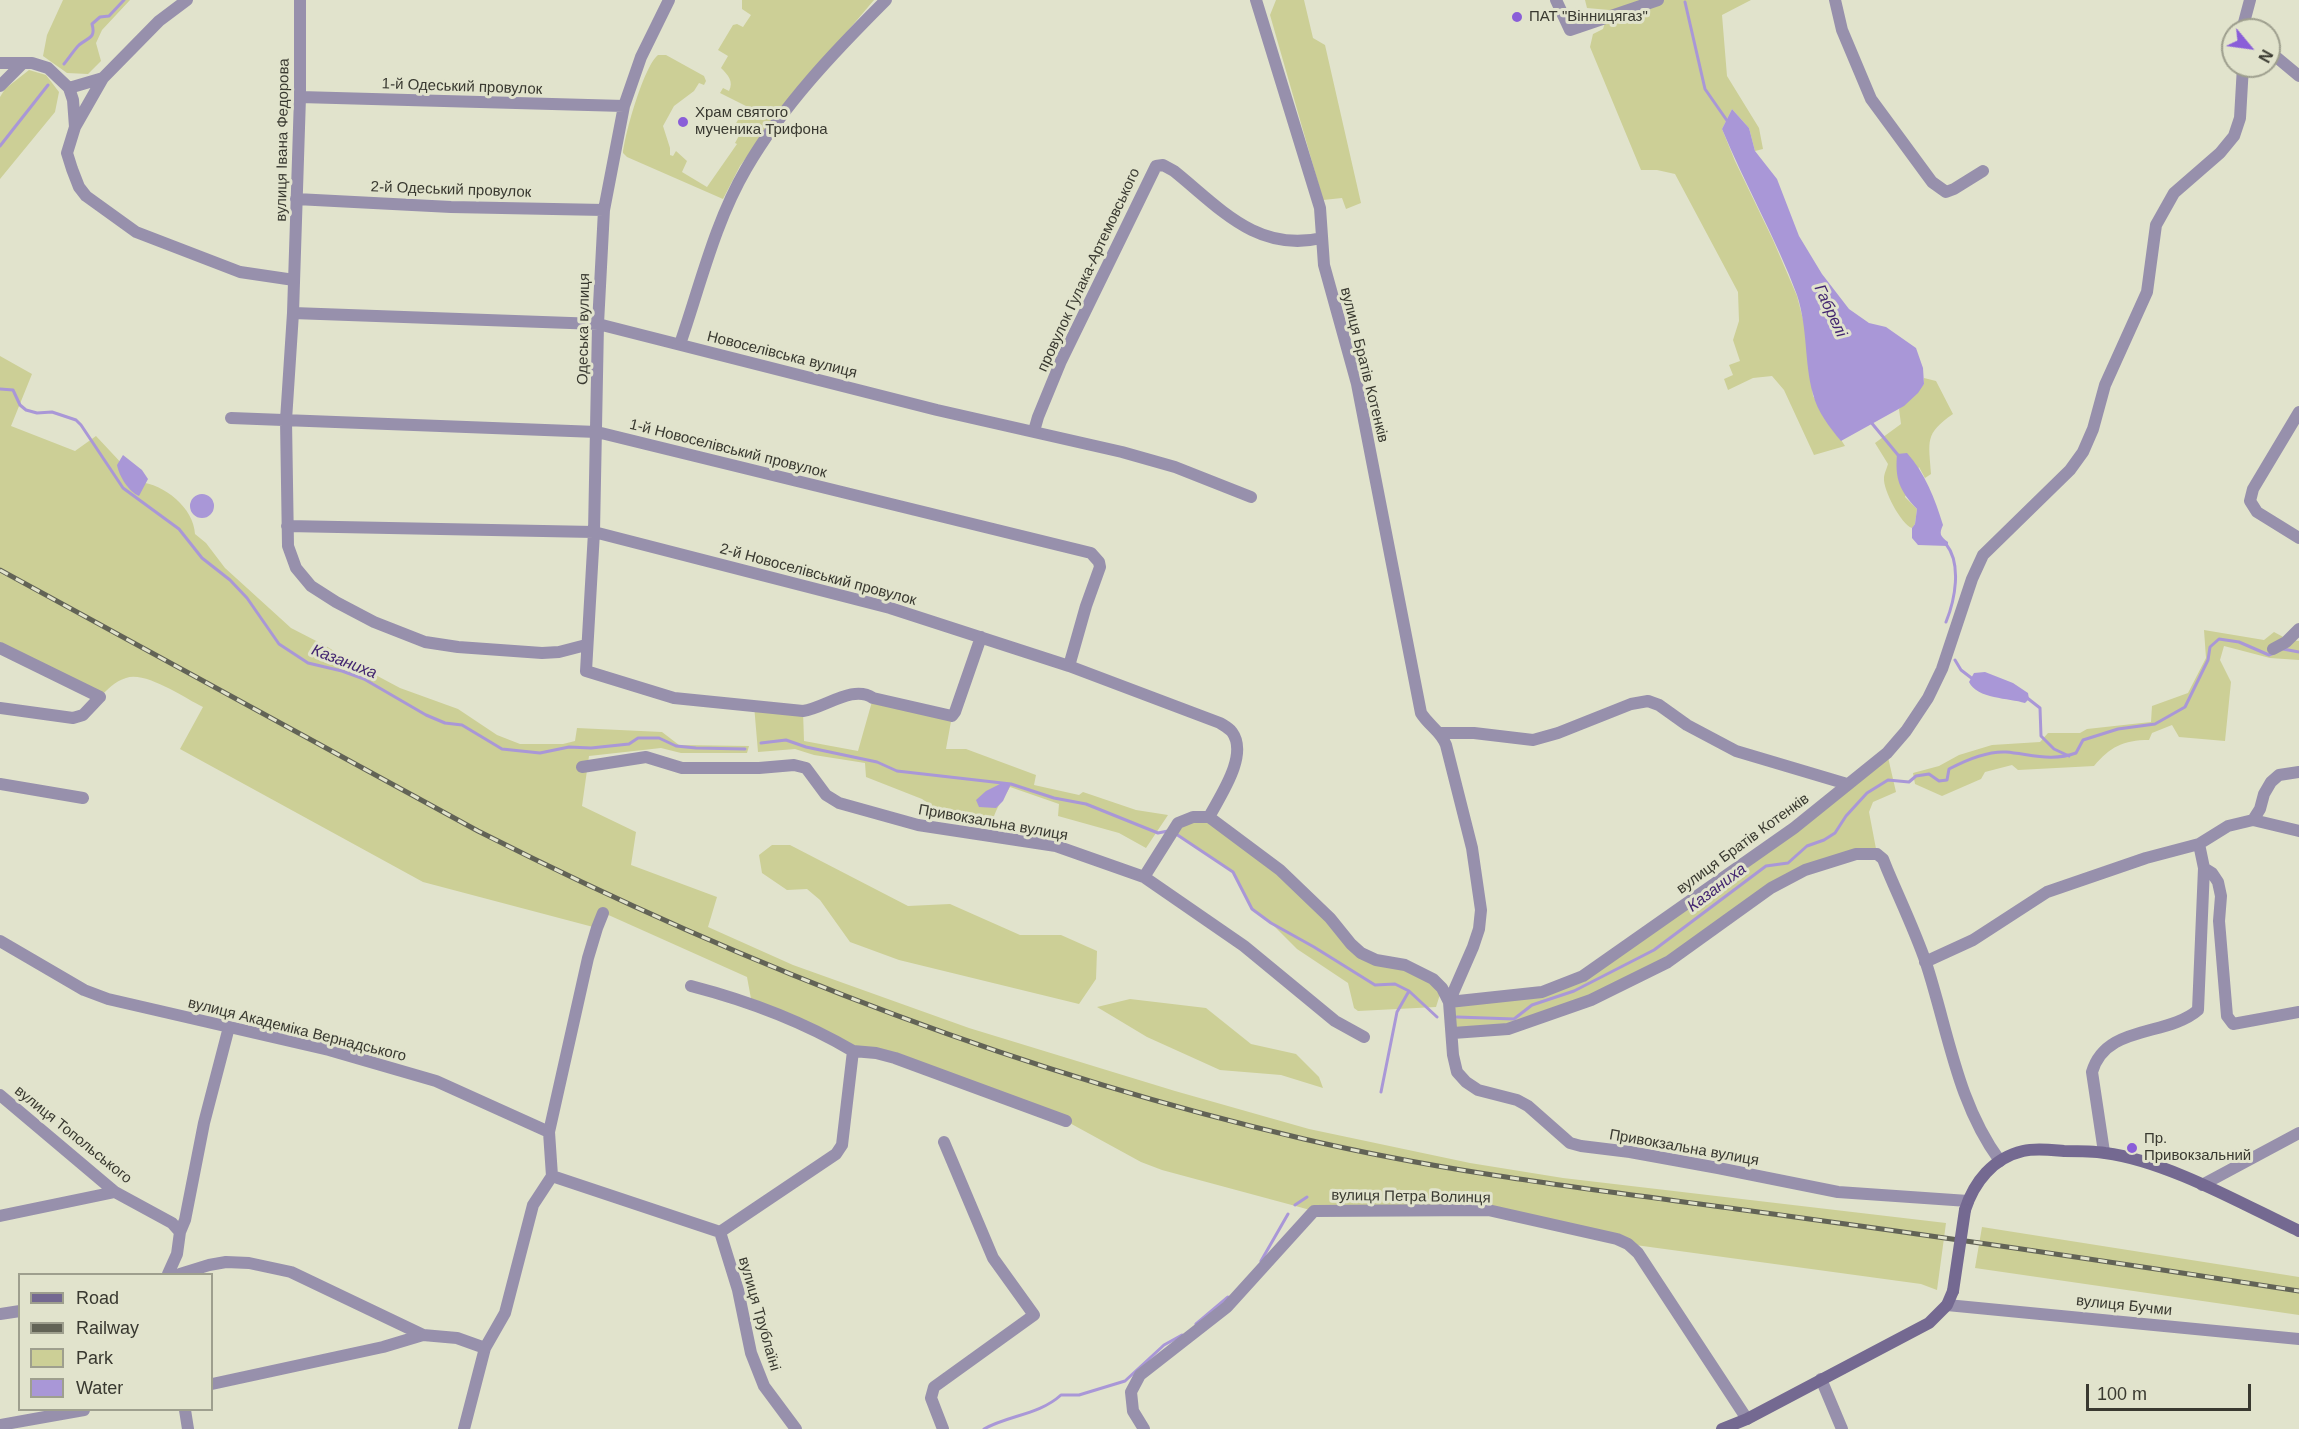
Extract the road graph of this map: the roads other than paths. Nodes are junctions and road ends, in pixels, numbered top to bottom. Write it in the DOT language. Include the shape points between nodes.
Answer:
graph roads {
  1 [pos="187,0"];
  2 [pos="300,0"];
  3 [pos="669,0"];
  4 [pos="886,0"];
  5 [pos="1256,0"];
  6 [pos="1556,0"];
  7 [pos="1658,0"];
  8 [pos="1835,0"];
  9 [pos="2250,0"];
  10 [pos="2246,18"];
  11 [pos="2281,61"];
  12 [pos="0,63"];
  13 [pos="23,63"];
  14 [pos="2299,76"];
  15 [pos="103,78"];
  16 [pos="2242,78"];
  17 [pos="0,86"];
  18 [pos="69,88"];
  19 [pos="300,97"];
  20 [pos="624,106"];
  21 [pos="75,127"];
  22 [pos="1983,171"];
  23 [pos="297,199"];
  24 [pos="604,210"];
  25 [pos="1322,238"];
  26 [pos="294,280"];
  27 [pos="293,313"];
  28 [pos="598,324"];
  29 [pos="680,344"];
  30 [pos="2299,412"];
  31 [pos="231,418"];
  32 [pos="286,420"];
  33 [pos="1034,431"];
  34 [pos="597,432"];
  35 [pos="1251,497"];
  36 [pos="286,526"];
  37 [pos="594,532"];
  38 [pos="2299,538"];
  39 [pos="2299,629"];
  40 [pos="981,637"];
  41 [pos="586,645"];
  42 [pos="0,648"];
  43 [pos="2273,649"];
  44 [pos="1069,666"];
  45 [pos="0,708"];
  46 [pos="1441,733"];
  47 [pos="582,768"];
  48 [pos="2299,772"];
  49 [pos="0,784"];
  50 [pos="1847,784"];
  51 [pos="83,798"];
  52 [pos="1209,817"];
  53 [pos="2253,820"];
  54 [pos="2299,831"];
  55 [pos="2199,844"];
  56 [pos="2204,868"];
  57 [pos="1144,877"];
  58 [pos="603,913"];
  59 [pos="0,941"];
  60 [pos="1926,962"];
  61 [pos="691,986"];
  62 [pos="1449,1002"];
  63 [pos="2299,1012"];
  64 [pos="229,1027"];
  65 [pos="1453,1033"];
  66 [pos="1364,1037"];
  67 [pos="853,1051"];
  68 [pos="0,1095"];
  69 [pos="1066,1121"];
  70 [pos="549,1131"];
  71 [pos="2299,1133"];
  72 [pos="944,1142"];
  73 [pos="2104,1152"];
  74 [pos="2000,1161"];
  75 [pos="552,1176"];
  76 [pos="2202,1185"];
  77 [pos="115,1192"];
  78 [pos="1967,1206"];
  79 [pos="0,1216"];
  80 [pos="180,1232"];
  81 [pos="720,1232"];
  82 [pos="2299,1232"];
  83 [pos="169,1273"];
  84 [pos="186,1273"];
  85 [pos="1947,1305"];
  86 [pos="18,1311"];
  87 [pos="0,1314"];
  88 [pos="423,1335"];
  89 [pos="2299,1339"];
  90 [pos="485,1348"];
  91 [pos="1821,1379"];
  92 [pos="213,1384"];
  93 [pos="78,1411"];
  94 [pos="185,1411"];
  95 [pos="1747,1419"];
  96 [pos="0,1425"];
  97 [pos="188,1429"];
  98 [pos="464,1429"];
  99 [pos="796,1429"];
  100 [pos="943,1429"];
  101 [pos="1144,1429"];
  102 [pos="1722,1429"];
  103 [pos="1842,1429"];
  1 -- 15 [label="street" via="159,21"];
  2 -- 19 [label="street, вулиця Івана Федорова"];
  3 -- 20 [label="street, Одеська вулиця" via="641,57"];
  4 -- 29 [label="street" via="795,98 746,169 721,223"];
  5 -- 25 [label="street, вулиця Братів Котенків" via="1311,172"];
  6 -- 7 [label="street" via="1570,30"];
  8 -- 22 [label="street" via="1842,30 1871,99 1932,182 1946,192"];
  9 -- 10 [label="street"];
  11 -- 14 [label="street"];
  12 -- 13 [label="street"];
  13 -- 17 [label="street"];
  13 -- 18 [label="street" via="48,68"];
  15 -- 18 [label="street"];
  15 -- 21 [label="street"];
  16 -- 50 [label="street, вулиця Братів Котенків" via="2240,118 2234,136 2174,193 2156,225 2147,292 2105,385 2083,452 2070,470 1983,555 1928,698 1887,753"];
  18 -- 21 [label="street"];
  19 -- 20 [label="street, 1-й Одеський провулок"];
  19 -- 23 [label="street, вулиця Івана Федорова"];
  20 -- 24 [label="street, Одеська вулиця"];
  21 -- 26 [label="street" via="67,153 79,186 86,196 136,232 240,272"];
  23 -- 24 [label="street, 2-й Одеський провулок"];
  23 -- 26 [label="street, вулиця Івана Федорова"];
  24 -- 28 [label="street, Одеська вулиця"];
  25 -- 33 [label="street, провулок Гулака-Артемовського" via="1289,242 1270,239 1244,227 1174,171 1156,166 1060,361"];
  25 -- 46 [label="street, вулиця Братів Котенків" via="1324,265 1357,384 1421,714 1428,725"];
  26 -- 27 [label="street, вулиця Івана Федорова"];
  27 -- 28 [label="street, Новоселівська вулиця"];
  27 -- 32 [label="street, вулиця Івана Федорова"];
  28 -- 29 [label="street, Новоселівська вулиця"];
  28 -- 34 [label="street, Одеська вулиця"];
  29 -- 33 [label="street, Новоселівська вулиця"];
  30 -- 38 [label="street" via="2253,489 2250,501 2257,512"];
  31 -- 32 [label="street, 1-й Новоселівський провулок"];
  32 -- 34 [label="street, 1-й Новоселівський провулок"];
  32 -- 36 [label="street, вулиця Івана Федорова"];
  33 -- 35 [label="street, Новоселівська вулиця" via="1175,467"];
  34 -- 37 [label="street, Одеська вулиця"];
  34 -- 44 [label="street, 1-й Новоселівський провулок" via="1091,553 1100,567"];
  36 -- 37 [label="street, 2-й Новоселівський провулок"];
  36 -- 41 [label="street, вулиця Івана Федорова" via="296,568 311,586 386,628 425,642 458,647 551,653"];
  37 -- 40 [label="street, 2-й Новоселівський провулок" via="891,608"];
  37 -- 41 [label="street, Одеська вулиця"];
  39 -- 43 [label="street"];
  40 -- 41 [label="street, Одеська вулиця" via="952,716 852,694 803,711 674,698 586,671"];
  40 -- 44 [label="street, 2-й Новоселівський провулок"];
  42 -- 45 [label="street" via="100,697 83,715 73,718"];
  44 -- 52 [label="street, 2-й Новоселівський провулок" via="1232,731 1238,748 1234,768"];
  46 -- 50 [label="street, вулиця Братів Котенків" via="1533,740 1648,701 1736,751"];
  46 -- 62 [label="street, вулиця Братів Котенків" via="1467,826 1481,910 1473,947"];
  47 -- 57 [label="street, Привокзальна вулиця" via="646,757 682,768 794,765 806,768 826,795 839,803 918,825 1056,846"];
  48 -- 53 [label="street" via="2279,775 2271,782"];
  49 -- 51 [label="street"];
  50 -- 62 [label="street, вулиця Братів Котенків" via="1794,828 1583,976 1542,992"];
  52 -- 57 [label="street" via="1193,817 1178,823"];
  52 -- 62 [label="street" via="1280,870 1361,953 1421,972 1442,988"];
  53 -- 54 [label="street"];
  53 -- 55 [label="street" via="2228,826"];
  55 -- 56 [label="street"];
  55 -- 60 [label="street" via="2047,892 1973,940"];
  56 -- 63 [label="street" via="2218,882 2221,896 2219,921 2226,1016 2233,1023"];
  56 -- 73 [label="street" via="2198,1010 2189,1017 2109,1045 2095,1060 2092,1072"];
  57 -- 66 [label="street, Привокзальна вулиця" via="1244,946 1335,1021"];
  58 -- 70 [label="street" via="588,958"];
  59 -- 64 [label="street, вулиця Академіка Вернадського" via="84,990"];
  60 -- 65 [label="street" via="1883,859 1877,854 1856,854 1805,870 1771,888 1668,962 1591,1000 1508,1029"];
  60 -- 74 [label="street" via="1966,1098 1982,1135"];
  61 -- 67 [label="street" via="736,997 797,1021"];
  62 -- 65 [label="street, Привокзальна вулиця"];
  64 -- 70 [label="street, вулиця Академіка Вернадського" via="436,1081"];
  64 -- 80 [label="street"];
  65 -- 78 [label="street, Привокзальна вулиця" via="1457,1072 1466,1082 1478,1090 1518,1100 1570,1143 1838,1192"];
  67 -- 69 [label="street" via="896,1058"];
  67 -- 81 [label="street" via="842,1145 836,1154"];
  68 -- 77 [label="street, вулиця Топольського"];
  70 -- 75 [label="street"];
  71 -- 76 [label="street"];
  72 -- 100 [label="street" via="993,1258 1034,1315 934,1387 931,1398"];
  73 -- 74 [label="street" via="2030,1150"];
  73 -- 76 [label="street"];
  74 -- 78 [label="street" via="1982,1177"];
  75 -- 81 [label="street"];
  75 -- 90 [label="street" via="533,1205 506,1313"];
  76 -- 82 [label="street"];
  77 -- 79 [label="street"];
  77 -- 80 [label="street, вулиця Топольського" via="172,1223"];
  78 -- 85 [label="street, bridge" via="1953,1291"];
  80 -- 83 [label="street"];
  81 -- 99 [label="street, вулиця Трублаїні" via="738,1290 751,1353 764,1386"];
  84 -- 88 [label="street" via="226,1262 291,1272"];
  85 -- 89 [label="street, вулиця Бучми"];
  85 -- 91 [label="street" via="1929,1323"];
  86 -- 87 [label="street"];
  88 -- 90 [label="street" via="457,1338"];
  88 -- 92 [label="street"];
  90 -- 98 [label="street"];
  91 -- 95 [label="street"];
  91 -- 103 [label="street"];
  93 -- 96 [label="street"];
  94 -- 97 [label="street"];
  95 -- 101 [label="street, вулиця Петра Волинця" via="1638,1253 1628,1244 1488,1210 1314,1210 1227,1307 1140,1375 1131,1392 1133,1411"];
  95 -- 102 [label="street"];
}
